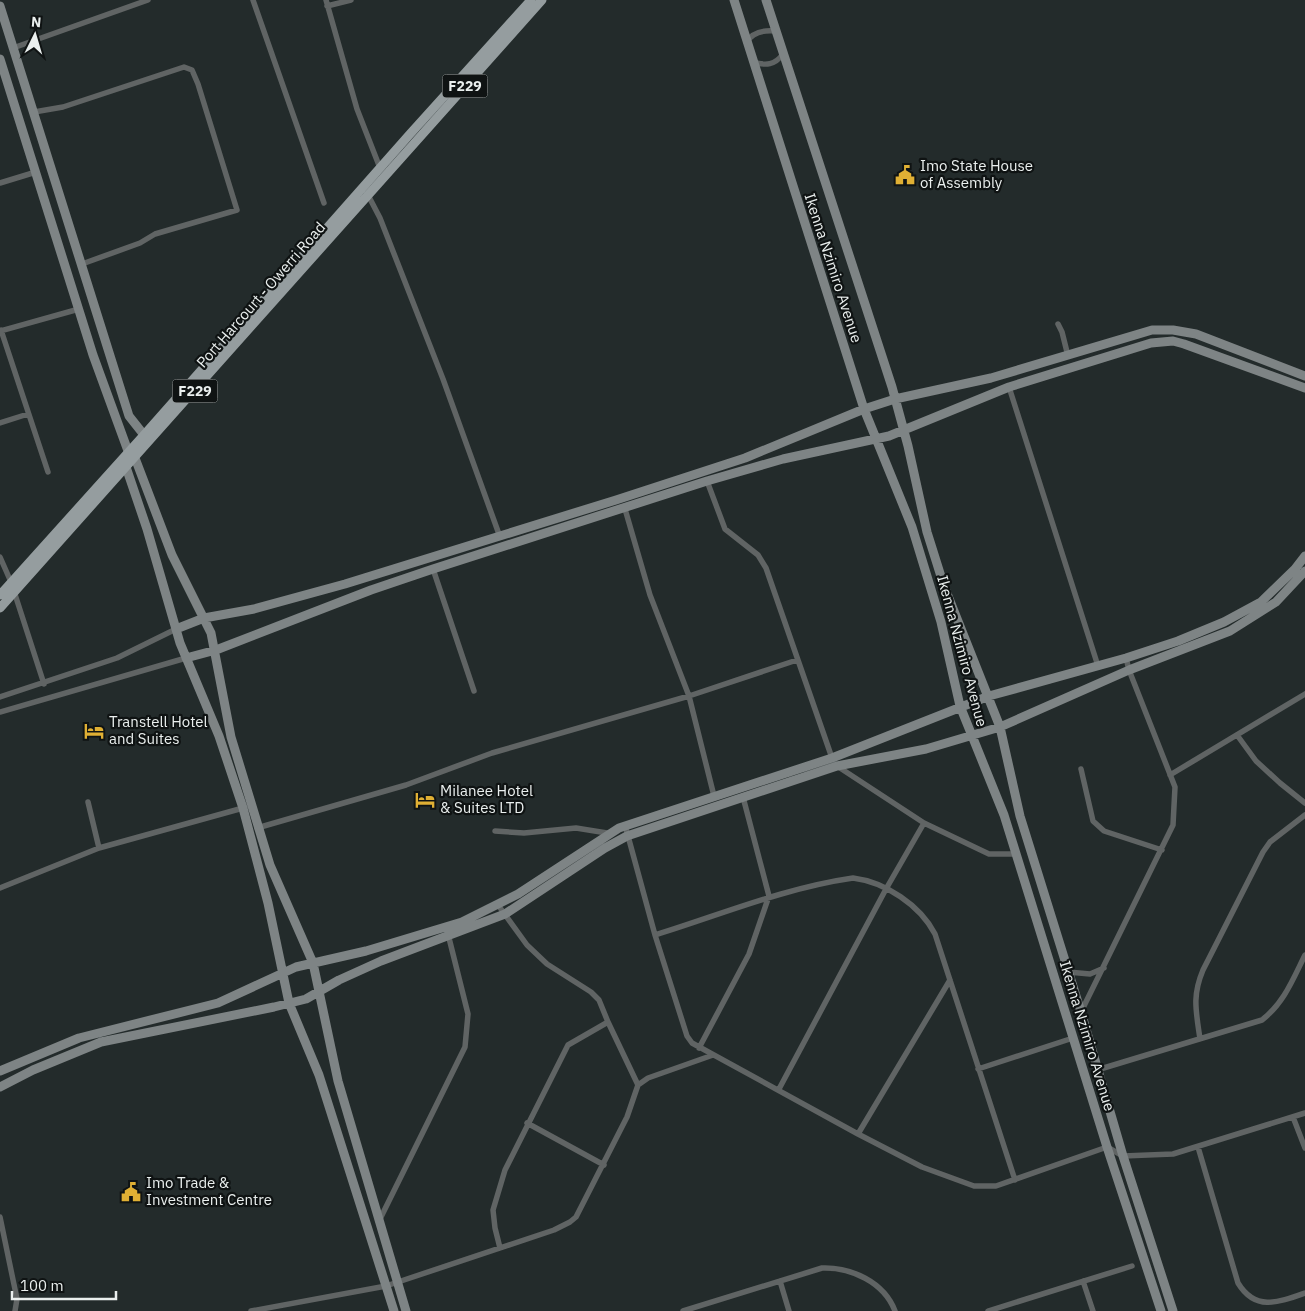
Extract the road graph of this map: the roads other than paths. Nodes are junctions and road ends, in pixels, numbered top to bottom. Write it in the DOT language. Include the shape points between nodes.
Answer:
graph roads {
  1 [pos="148,0"];
  2 [pos="253,0"];
  3 [pos="351,0"];
  4 [pos="531,0"];
  5 [pos="542,0"];
  6 [pos="734,0"];
  7 [pos="766,0"];
  8 [pos="327,3"];
  9 [pos="0,6"];
  10 [pos="776,31"];
  11 [pos="747,42"];
  12 [pos="13,48"];
  13 [pos="783,54"];
  14 [pos="0,60"];
  15 [pos="753,62"];
  16 [pos="34,112"];
  17 [pos="380,168"];
  18 [pos="36,172"];
  19 [pos="0,183"];
  20 [pos="368,195"];
  21 [pos="324,203"];
  22 [pos="82,264"];
  23 [pos="79,308"];
  24 [pos="1058,324"];
  25 [pos="1,330"];
  26 [pos="1162,330"];
  27 [pos="1162,341"];
  28 [pos="1068,356"];
  29 [pos="1305,376"];
  30 [pos="1009,387"];
  31 [pos="1305,388"];
  32 [pos="895,399"];
  33 [pos="864,409"];
  34 [pos="28,414"];
  35 [pos="0,423"];
  36 [pos="904,431"];
  37 [pos="144,435"];
  38 [pos="875,440"];
  39 [pos="128,451"];
  40 [pos="135,458"];
  41 [pos="126,467"];
  42 [pos="48,472"];
  43 [pos="707,481"];
  44 [pos="625,509"];
  45 [pos="500,537"];
  46 [pos="1305,556"];
  47 [pos="0,558"];
  48 [pos="433,569"];
  49 [pos="1305,571"];
  50 [pos="11,582"];
  51 [pos="13,592"];
  52 [pos="0,595"];
  53 [pos="0,608"];
  54 [pos="204,618"];
  55 [pos="176,629"];
  56 [pos="216,650"];
  57 [pos="186,658"];
  58 [pos="1126,658"];
  59 [pos="797,660"];
  60 [pos="1098,666"];
  61 [pos="1129,670"];
  62 [pos="44,684"];
  63 [pos="474,691"];
  64 [pos="1305,694"];
  65 [pos="689,696"];
  66 [pos="989,696"];
  67 [pos="0,697"];
  68 [pos="960,706"];
  69 [pos="0,712"];
  70 [pos="1000,726"];
  71 [pos="1237,735"];
  72 [pos="971,736"];
  73 [pos="834,762"];
  74 [pos="1081,769"];
  75 [pos="1170,775"];
  76 [pos="714,796"];
  77 [pos="743,797"];
  78 [pos="88,802"];
  79 [pos="1305,803"];
  80 [pos="243,808"];
  81 [pos="1305,815"];
  82 [pos="924,823"];
  83 [pos="625,825"];
  84 [pos="258,828"];
  85 [pos="495,832"];
  86 [pos="607,833"];
  87 [pos="627,836"];
  88 [pos="99,848"];
  89 [pos="1162,850"];
  90 [pos="1016,854"];
  91 [pos="0,888"];
  92 [pos="886,889"];
  93 [pos="769,896"];
  94 [pos="498,905"];
  95 [pos="505,914"];
  96 [pos="447,932"];
  97 [pos="654,935"];
  98 [pos="1305,955"];
  99 [pos="313,963"];
  100 [pos="1104,968"];
  101 [pos="1068,972"];
  102 [pos="282,974"];
  103 [pos="950,980"];
  104 [pos="318,991"];
  105 [pos="289,1003"];
  106 [pos="1081,1012"];
  107 [pos="608,1022"];
  108 [pos="1073,1038"];
  109 [pos="1200,1039"];
  110 [pos="699,1048"];
  111 [pos="713,1055"];
  112 [pos="978,1069"];
  113 [pos="1097,1070"];
  114 [pos="0,1071"];
  115 [pos="638,1085"];
  116 [pos="0,1087"];
  117 [pos="780,1089"];
  118 [pos="1305,1113"];
  119 [pos="1293,1117"];
  120 [pos="527,1123"];
  121 [pos="858,1134"];
  122 [pos="1198,1146"];
  123 [pos="1107,1147"];
  124 [pos="1305,1148"];
  125 [pos="1122,1156"];
  126 [pos="604,1165"];
  127 [pos="1015,1180"];
  128 [pos="0,1217"];
  129 [pos="380,1220"];
  130 [pos="500,1248"];
  131 [pos="1132,1266"];
  132 [pos="780,1281"];
  133 [pos="1083,1281"];
  134 [pos="396,1283"];
  135 [pos="386,1286"];
  136 [pos="1305,1293"];
  137 [pos="686,1310"];
  138 [pos="993,1310"];
  139 [pos="15,1311"];
  140 [pos="251,1311"];
  141 [pos="394,1311"];
  142 [pos="406,1311"];
  143 [pos="789,1311"];
  144 [pos="895,1311"];
  145 [pos="1093,1311"];
  146 [pos="1162,1311"];
  147 [pos="1173,1311"];
  1 -- 12 [label="street"];
  2 -- 21 [label="street"];
  3 -- 8 [label="street"];
  4 -- 17 [label="main road, Port Harcourt - Owerri Road / F229"];
  5 -- 20 [label="main road, Port Harcourt - Owerri Road / F229"];
  6 -- 11 [label="street, Ikenna Nzimiro Avenue"];
  7 -- 10 [label="street, Ikenna Nzimiro Avenue"];
  8 -- 17 [label="street" via="356,109"];
  9 -- 12 [label="street"];
  10 -- 11 [label="street" via="761,31"];
  10 -- 13 [label="street, Ikenna Nzimiro Avenue"];
  11 -- 15 [label="street, Ikenna Nzimiro Avenue"];
  12 -- 16 [label="street"];
  13 -- 15 [label="street" via="771,64"];
  13 -- 32 [label="street, Ikenna Nzimiro Avenue"];
  14 -- 18 [label="street"];
  15 -- 33 [label="street, Ikenna Nzimiro Avenue"];
  16 -- 22 [label="street"];
  16 -- 22 [label="street" via="62,108 184,67 192,70 198,84 237,210 155,234 140,243"];
  17 -- 37 [label="main road, Port Harcourt - Owerri Road / F229"];
  18 -- 19 [label="street"];
  18 -- 23 [label="street"];
  20 -- 40 [label="main road, Port Harcourt - Owerri Road / F229"];
  20 -- 45 [label="street" via="443,379"];
  22 -- 37 [label="street" via="129,416"];
  23 -- 25 [label="street"];
  23 -- 39 [label="street"];
  24 -- 28 [label="street"];
  25 -- 34 [label="street"];
  26 -- 27 [label="street"];
  26 -- 28 [label="street" via="1127,336"];
  26 -- 29 [label="street" via="1196,334"];
  27 -- 30 [label="street"];
  27 -- 31 [label="street" via="1184,344"];
  28 -- 32 [label="street" via="991,378"];
  30 -- 36 [label="street"];
  30 -- 60 [label="street"];
  32 -- 33 [label="street"];
  32 -- 36 [label="street, Ikenna Nzimiro Avenue"];
  33 -- 38 [label="street, Ikenna Nzimiro Avenue"];
  33 -- 45 [label="street" via="746,458"];
  34 -- 35 [label="street"];
  34 -- 42 [label="street"];
  36 -- 38 [label="street"];
  36 -- 66 [label="street, Ikenna Nzimiro Avenue" via="927,532 944,586"];
  37 -- 39 [label="main road, Port Harcourt - Owerri Road / F229"];
  38 -- 43 [label="street" via="783,459"];
  38 -- 68 [label="street, Ikenna Nzimiro Avenue" via="912,527"];
  39 -- 50 [label="main road, Port Harcourt - Owerri Road / F229" via="87,501"];
  40 -- 41 [label="main road, Port Harcourt - Owerri Road / F229"];
  40 -- 54 [label="street" via="172,555"];
  41 -- 51 [label="main road, Port Harcourt - Owerri Road / F229"];
  41 -- 55 [label="street"];
  43 -- 44 [label="street"];
  43 -- 59 [label="street" via="725,529 758,555 766,568"];
  44 -- 48 [label="street"];
  44 -- 65 [label="street" via="650,595"];
  45 -- 54 [label="street" via="336,587 254,609"];
  46 -- 58 [label="street" via="1259,603 1206,629"];
  47 -- 50 [label="street"];
  48 -- 56 [label="street"];
  48 -- 63 [label="street"];
  49 -- 61 [label="street" via="1276,602 1230,631"];
  50 -- 51 [label="street"];
  50 -- 52 [label="main road, Port Harcourt - Owerri Road / F229"];
  51 -- 53 [label="main road, Port Harcourt - Owerri Road / F229"];
  51 -- 62 [label="street"];
  54 -- 55 [label="street"];
  54 -- 56 [label="street"];
  55 -- 57 [label="street"];
  55 -- 62 [label="street" via="116,658"];
  56 -- 57 [label="street"];
  56 -- 84 [label="street" via="229,730"];
  57 -- 69 [label="street"];
  57 -- 80 [label="street" via="219,736"];
  58 -- 60 [label="street"];
  58 -- 61 [label="street"];
  59 -- 65 [label="street"];
  59 -- 73 [label="street"];
  60 -- 66 [label="street"];
  61 -- 70 [label="street"];
  61 -- 75 [label="street"];
  62 -- 67 [label="street"];
  64 -- 71 [label="street"];
  65 -- 76 [label="street"];
  65 -- 84 [label="street" via="492,753 413,782"];
  66 -- 68 [label="street"];
  66 -- 70 [label="street, Ikenna Nzimiro Avenue"];
  68 -- 72 [label="street, Ikenna Nzimiro Avenue"];
  68 -- 73 [label="street"];
  70 -- 72 [label="street"];
  70 -- 101 [label="street, Ikenna Nzimiro Avenue" via="1020,816"];
  71 -- 75 [label="street"];
  71 -- 79 [label="street" via="1280,784"];
  72 -- 73 [label="street" via="926,749"];
  72 -- 90 [label="street, Ikenna Nzimiro Avenue" via="1004,815"];
  73 -- 76 [label="street"];
  73 -- 77 [label="street"];
  73 -- 82 [label="street"];
  74 -- 89 [label="street" via="1093,821 1104,832"];
  75 -- 89 [label="street" via="1175,786 1172,825"];
  76 -- 83 [label="street"];
  77 -- 87 [label="street"];
  77 -- 93 [label="street"];
  78 -- 88 [label="street"];
  80 -- 88 [label="street"];
  80 -- 102 [label="street" via="268,903"];
  81 -- 109 [label="street" via="1270,842 1263,852 1203,970 1194,1001"];
  82 -- 90 [label="street" via="989,854"];
  82 -- 92 [label="street"];
  83 -- 86 [label="street"];
  83 -- 87 [label="street"];
  84 -- 99 [label="street" via="270,865"];
  85 -- 86 [label="street" via="589,828"];
  86 -- 94 [label="street"];
  87 -- 95 [label="street"];
  87 -- 97 [label="street"];
  88 -- 91 [label="street"];
  89 -- 100 [label="street"];
  90 -- 108 [label="street, Ikenna Nzimiro Avenue"];
  92 -- 93 [label="street" via="853,878"];
  92 -- 103 [label="street" via="916,907 928,919"];
  92 -- 117 [label="street"];
  93 -- 97 [label="street"];
  93 -- 110 [label="street" via="749,954"];
  94 -- 95 [label="street"];
  94 -- 96 [label="street"];
  95 -- 96 [label="street"];
  95 -- 107 [label="street" via="527,945 547,964 599,1000"];
  96 -- 99 [label="street"];
  96 -- 104 [label="street"];
  96 -- 129 [label="street" via="468,1014 466,1047"];
  97 -- 110 [label="street" via="687,1036"];
  98 -- 109 [label="street" via="1283,999 1262,1020"];
  99 -- 102 [label="street"];
  99 -- 104 [label="street"];
  100 -- 101 [label="street" via="1090,974"];
  100 -- 106 [label="street"];
  101 -- 106 [label="street, Ikenna Nzimiro Avenue"];
  102 -- 105 [label="street"];
  102 -- 114 [label="street" via="218,1003 79,1038"];
  103 -- 112 [label="street"];
  103 -- 121 [label="street"];
  104 -- 105 [label="street" via="306,999"];
  104 -- 129 [label="street" via="332,1060"];
  105 -- 116 [label="street" via="101,1042"];
  105 -- 135 [label="street" via="319,1075"];
  106 -- 113 [label="street, Ikenna Nzimiro Avenue"];
  107 -- 115 [label="street"];
  107 -- 120 [label="street" via="568,1045"];
  108 -- 112 [label="street"];
  108 -- 123 [label="street, Ikenna Nzimiro Avenue"];
  109 -- 113 [label="street"];
  110 -- 111 [label="street"];
  111 -- 115 [label="street" via="648,1078"];
  111 -- 117 [label="street"];
  112 -- 127 [label="street"];
  113 -- 125 [label="street, Ikenna Nzimiro Avenue"];
  115 -- 126 [label="street"];
  117 -- 121 [label="street"];
  118 -- 119 [label="street"];
  119 -- 122 [label="street"];
  119 -- 124 [label="street"];
  120 -- 126 [label="street"];
  120 -- 130 [label="street" via="505,1170 494,1210 494,1228"];
  121 -- 127 [label="street" via="922,1167 974,1186 996,1186"];
  122 -- 125 [label="street" via="1173,1154"];
  122 -- 136 [label="street" via="1238,1283 1245,1296 1258,1304 1279,1302"];
  123 -- 125 [label="street"];
  123 -- 127 [label="street"];
  123 -- 146 [label="street, Ikenna Nzimiro Avenue"];
  125 -- 147 [label="street, Ikenna Nzimiro Avenue"];
  126 -- 130 [label="street" via="576,1217 570,1222"];
  128 -- 139 [label="street" via="17,1299"];
  129 -- 134 [label="street"];
  130 -- 134 [label="street"];
  131 -- 133 [label="street"];
  132 -- 137 [label="street"];
  132 -- 143 [label="street"];
  132 -- 144 [label="street" via="822,1268 852,1272 872,1282"];
  133 -- 138 [label="street"];
  133 -- 145 [label="street"];
  134 -- 135 [label="street"];
  134 -- 142 [label="street"];
  135 -- 140 [label="street"];
  135 -- 141 [label="street"];
}
